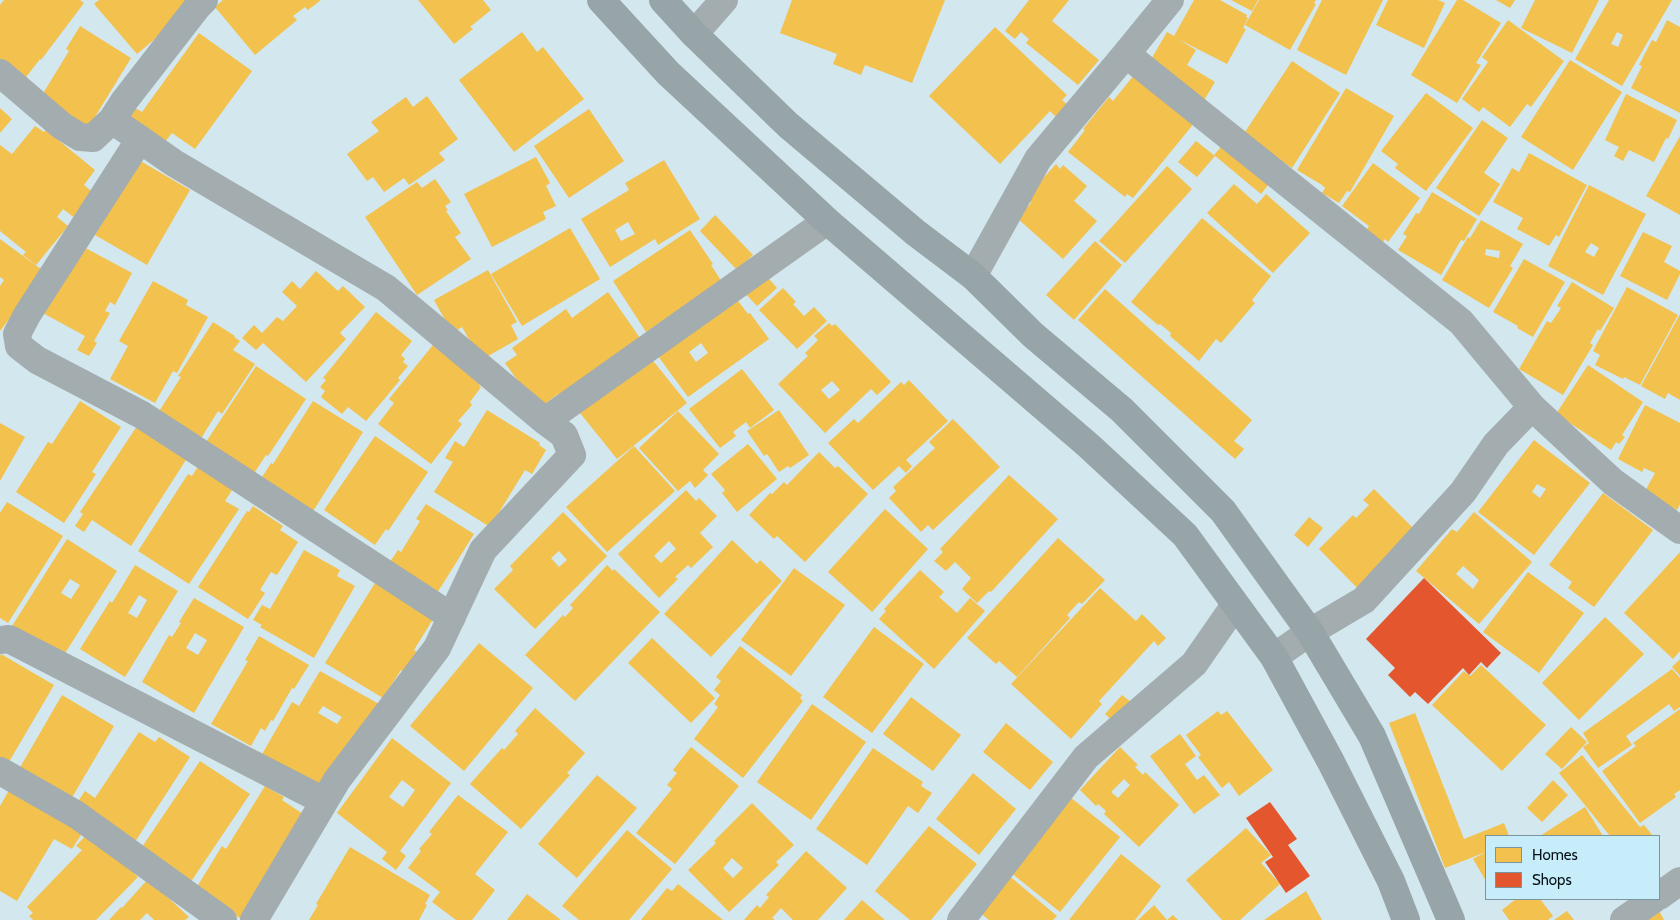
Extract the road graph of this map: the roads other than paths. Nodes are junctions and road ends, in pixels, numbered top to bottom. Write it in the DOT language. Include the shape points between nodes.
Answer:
graph roads {
  1 [pos="204,0"];
  2 [pos="601,0"];
  3 [pos="663,0"];
  4 [pos="724,0"];
  5 [pos="1170,0"];
  6 [pos="694,34"];
  7 [pos="1126,54"];
  8 [pos="0,73"];
  9 [pos="112,120"];
  10 [pos="140,139"];
  11 [pos="827,221"];
  12 [pos="973,276"];
  13 [pos="10,351"];
  14 [pos="1532,407"];
  15 [pos="545,421"];
  16 [pos="1680,530"];
  17 [pos="1235,606"];
  18 [pos="452,617"];
  19 [pos="1310,632"];
  20 [pos="0,640"];
  21 [pos="1274,657"];
  22 [pos="0,770"];
  23 [pos="324,801"];
  24 [pos="1680,881"];
  25 [pos="1660,895"];
  26 [pos="1653,900"];
  27 [pos="223,920"];
  28 [pos="254,920"];
  29 [pos="961,920"];
  30 [pos="1406,920"];
  31 [pos="1451,920"];
  32 [pos="1624,920"];
  1 -- 9 [label="street"];
  2 -- 11 [label="main road" via="668,73"];
  3 -- 6 [label="main road"];
  4 -- 6 [label="street"];
  5 -- 7 [label="street"];
  6 -- 12 [label="main road" via="788,125 916,233"];
  7 -- 12 [label="street" via="1038,159"];
  7 -- 14 [label="street" via="1461,322"];
  8 -- 9 [label="street" via="80,138 93,138"];
  9 -- 10 [label="street"];
  10 -- 13 [label="street" via="27,315"];
  10 -- 15 [label="street" via="174,163 386,288"];
  11 -- 15 [label="street"];
  11 -- 17 [label="main road" via="1089,446 1185,535"];
  12 -- 19 [label="main road" via="1033,335 1122,410 1223,511"];
  13 -- 18 [label="street" via="37,360 142,415"];
  14 -- 16 [label="street" via="1613,482"];
  14 -- 19 [label="street" via="1496,444 1463,492 1364,600"];
  15 -- 18 [label="street" via="564,436 572,455 483,550"];
  17 -- 21 [label="main road"];
  17 -- 29 [label="street" via="1194,664 1086,757"];
  18 -- 23 [label="street" via="437,648"];
  19 -- 21 [label="street"];
  19 -- 31 [label="main road" via="1372,736"];
  20 -- 23 [label="street" via="9,639"];
  21 -- 30 [label="main road" via="1331,762 1386,872"];
  22 -- 27 [label="street" via="77,815"];
  23 -- 28 [label="street"];
  24 -- 25 [label="street"];
  26 -- 32 [label="street"];
}
